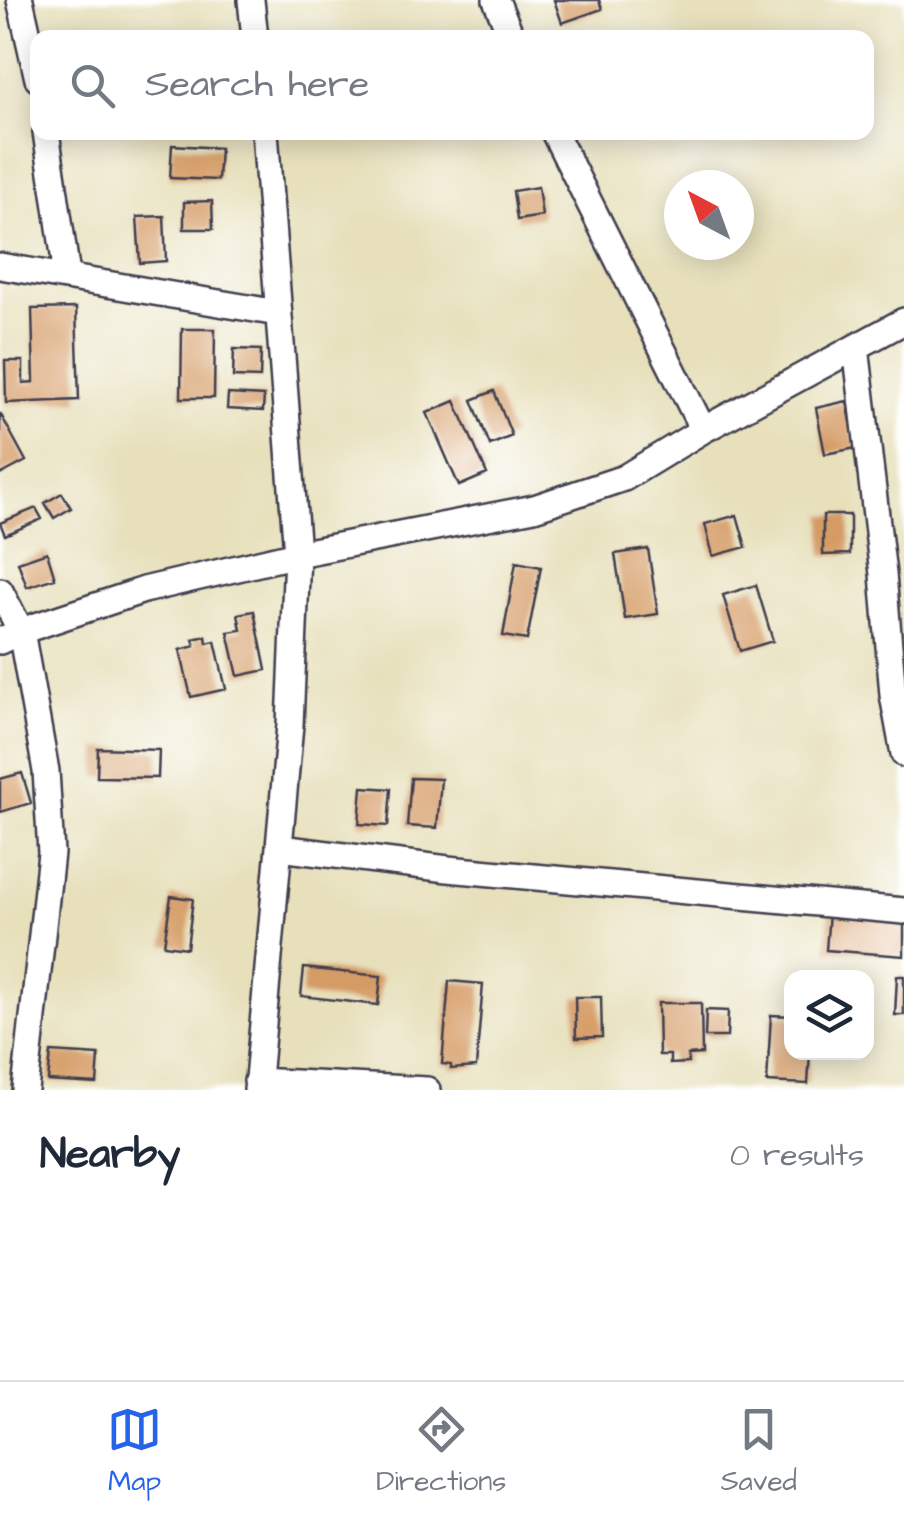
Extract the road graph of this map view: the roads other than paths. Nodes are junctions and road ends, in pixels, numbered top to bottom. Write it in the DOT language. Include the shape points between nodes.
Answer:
graph roads {
  1 [pos="20,0"];
  2 [pos="251,0"];
  3 [pos="496,0"];
  4 [pos="254,30"];
  5 [pos="509,30"];
  6 [pos="30,44"];
  7 [pos="47,140"];
  8 [pos="266,140"];
  9 [pos="558,140"];
  10 [pos="0,266"];
  11 [pos="67,275"];
  12 [pos="278,313"];
  13 [pos="904,321"];
  14 [pos="856,347"];
  15 [pos="703,430"];
  16 [pos="297,554"];
  17 [pos="0,591"];
  18 [pos="10,636"];
  19 [pos="899,695"];
  20 [pos="904,754"];
  21 [pos="280,848"];
  22 [pos="904,911"];
  23 [pos="257,1085"];
  24 [pos="25,1090"];
  25 [pos="427,1090"];
  1 -- 6 [label="street"];
  2 -- 4 [label="street"];
  3 -- 5 [label="street"];
  7 -- 11 [label="street"];
  8 -- 12 [label="street"];
  9 -- 15 [label="street"];
  10 -- 11 [label="street"];
  11 -- 12 [label="street"];
  12 -- 16 [label="street"];
  13 -- 14 [label="street"];
  14 -- 15 [label="street"];
  14 -- 19 [label="street"];
  15 -- 16 [label="street" via="624,478 534,508"];
  16 -- 18 [label="street" via="144,590"];
  16 -- 21 [label="street"];
  17 -- 18 [label="street"];
  18 -- 24 [label="street" via="46,771 50,853"];
  19 -- 20 [label="street"];
  21 -- 22 [label="street"];
  21 -- 23 [label="street"];
  23 -- 25 [label="street"];
}
